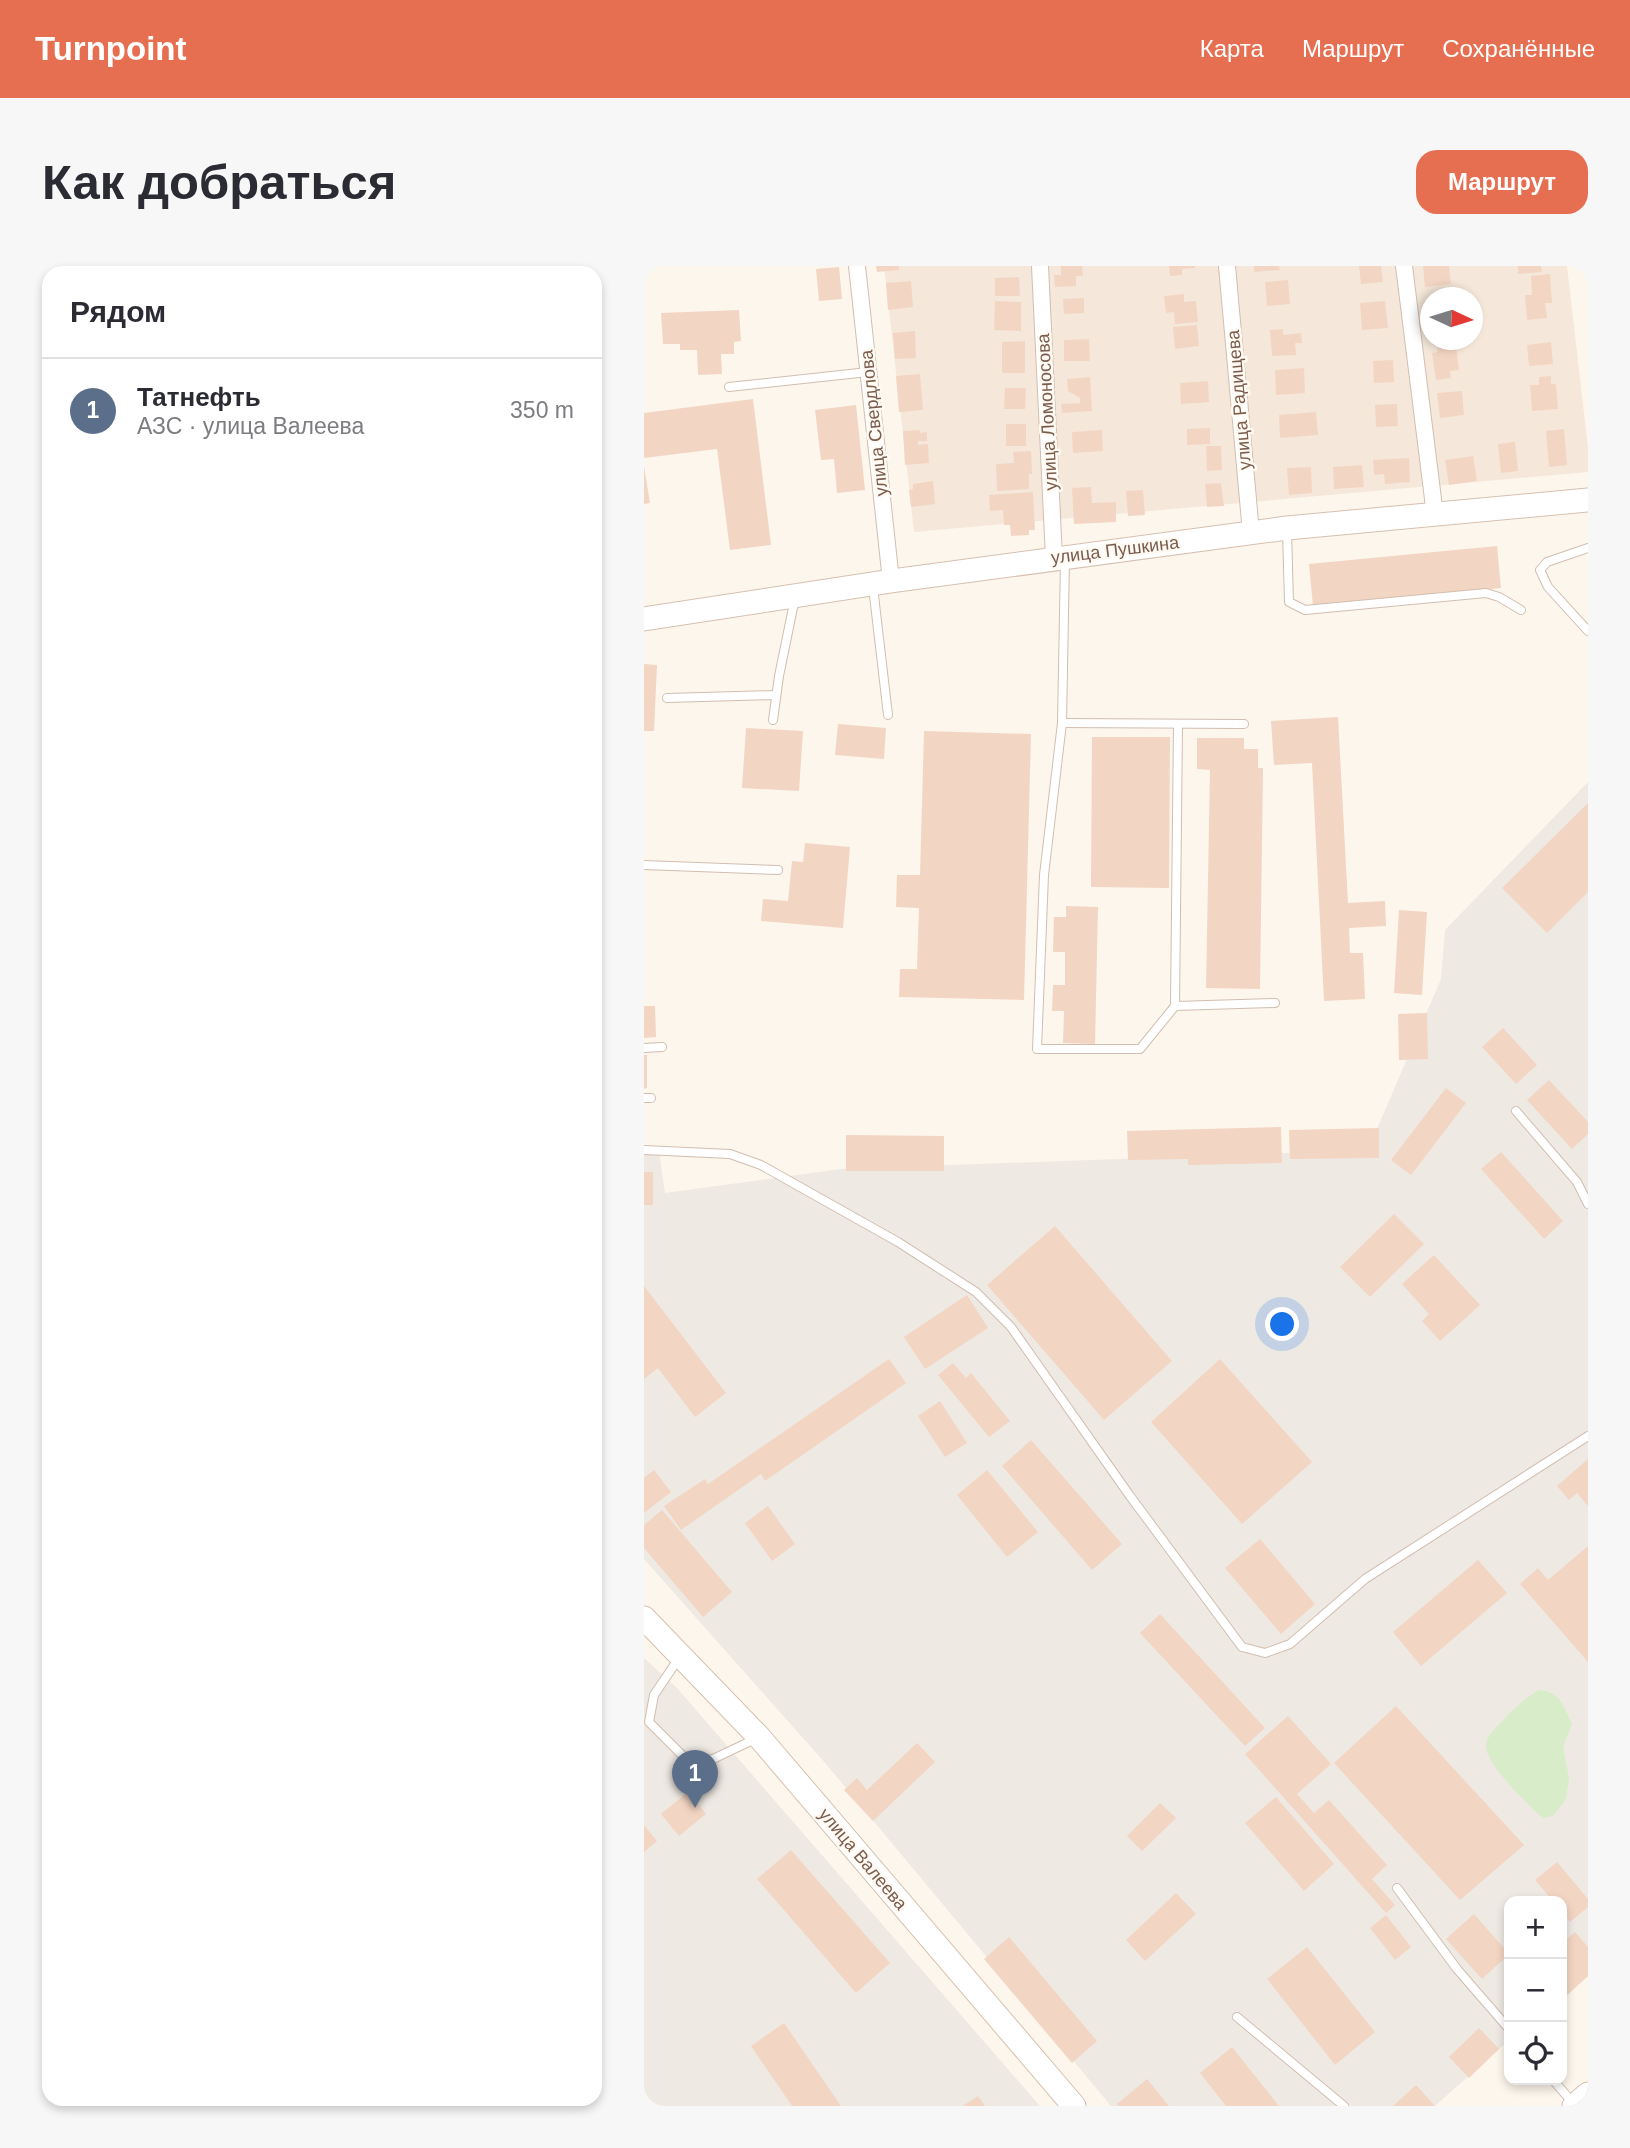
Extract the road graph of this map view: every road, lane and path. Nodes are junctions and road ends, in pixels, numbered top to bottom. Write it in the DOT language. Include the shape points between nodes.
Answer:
graph roads {
  1 [pos="857,266"];
  2 [pos="1040,266"];
  3 [pos="1227,266"];
  4 [pos="1404,266"];
  5 [pos="869,372"];
  6 [pos="729,387"];
  7 [pos="1588,500"];
  8 [pos="1435,515"];
  9 [pos="1287,528"];
  10 [pos="1251,533"];
  11 [pos="1588,548"];
  12 [pos="1059,557"];
  13 [pos="882,582"];
  14 [pos="796,596"];
  15 [pos="1521,610"];
  16 [pos="644,619"];
  17 [pos="1588,631"];
  18 [pos="776,695"];
  19 [pos="667,698"];
  20 [pos="888,715"];
  21 [pos="773,720"];
  22 [pos="1062,723"];
  23 [pos="1244,724"];
  24 [pos="1178,725"];
  25 [pos="644,865"];
  26 [pos="778,870"];
  27 [pos="1275,1003"];
  28 [pos="1175,1006"];
  29 [pos="644,1048"];
  30 [pos="662,1048"];
  31 [pos="1516,1111"];
  32 [pos="644,1150"];
  33 [pos="1588,1204"];
  34 [pos="1588,1436"];
  35 [pos="644,1618"];
  36 [pos="681,1655"];
  37 [pos="759,1737"];
  38 [pos="1397,1888"];
  39 [pos="1237,2017"];
  40 [pos="1504,2023"];
  41 [pos="1557,2085"];
  42 [pos="1588,2094"];
  43 [pos="1074,2106"];
  44 [pos="1344,2106"];
  45 [pos="1574,2106"];
  1 -- 5 [label="street, улица Свердлова"];
  2 -- 12 [label="street, улица Ломоносова"];
  3 -- 10 [label="street, улица Радищева"];
  4 -- 8 [label="street"];
  5 -- 6 [label="lane"];
  5 -- 13 [label="street, улица Свердлова"];
  7 -- 8 [label="street, улица Пушкина"];
  8 -- 9 [label="street, улица Пушкина"];
  9 -- 10 [label="street, улица Пушкина"];
  9 -- 15 [label="lane" via="1289,602 1305,610 1486,593"];
  10 -- 12 [label="street, улица Пушкина"];
  11 -- 17 [label="lane" via="1547,562 1540,570 1548,587"];
  12 -- 13 [label="street, улица Пушкина"];
  12 -- 22 [label="lane"];
  13 -- 14 [label="street, улица Пушкина"];
  13 -- 20 [label="lane"];
  14 -- 16 [label="street, улица Пушкина"];
  14 -- 18 [label="lane"];
  18 -- 19 [label="lane"];
  18 -- 21 [label="lane"];
  22 -- 24 [label="lane"];
  22 -- 28 [label="lane" via="1044,875 1037,1049 1140,1049"];
  23 -- 24 [label="lane"];
  24 -- 28 [label="lane"];
  25 -- 26 [label="lane"];
  27 -- 28 [label="lane"];
  29 -- 30 [label="lane"];
  31 -- 33 [label="lane" via="1577,1182"];
  32 -- 34 [label="lane" via="730,1154 761,1165 976,1292 1011,1327 1242,1647 1265,1653 1290,1644 1365,1579"];
  35 -- 36 [label="street, улица Валеева"];
  36 -- 37 [label="street, улица Валеева"];
  36 -- 37 [label="lane" via="654,1695 649,1722 691,1764"];
  37 -- 43 [label="street, улица Валеева"];
  38 -- 40 [label="lane"];
  39 -- 44 [label="lane"];
  41 -- 45 [label="lane"];
  42 -- 45 [label="street"];
}
